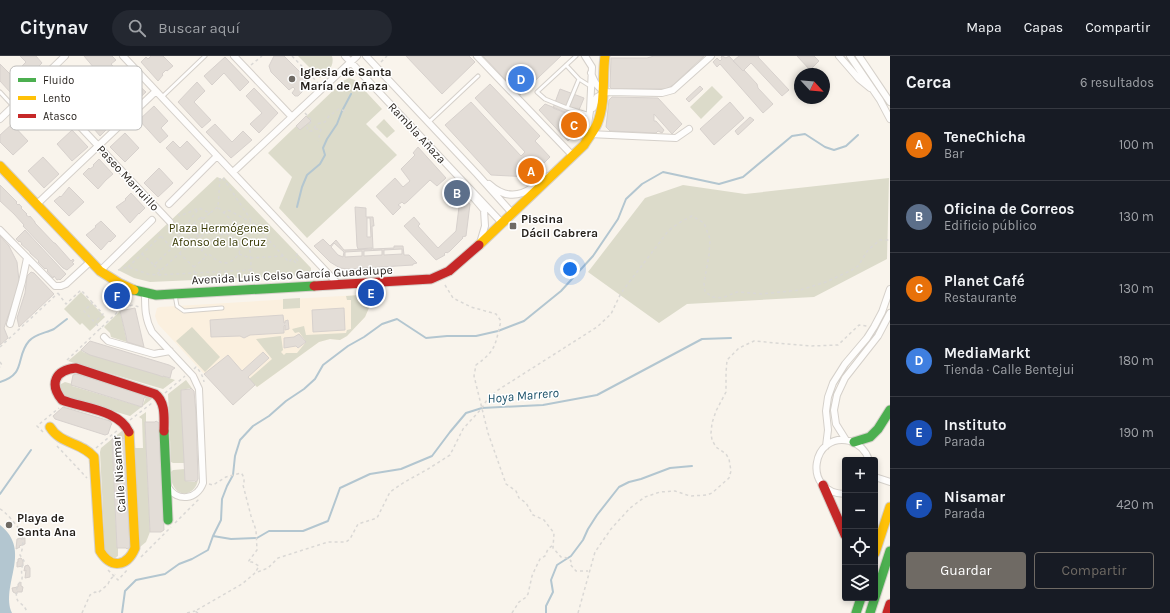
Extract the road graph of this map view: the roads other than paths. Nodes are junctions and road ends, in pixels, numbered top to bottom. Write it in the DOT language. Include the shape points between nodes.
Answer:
graph roads {
  1 [pos="65,56"];
  2 [pos="123,56"];
  3 [pos="205,56"];
  4 [pos="234,56"];
  5 [pos="345,56"];
  6 [pos="357,56"];
  7 [pos="366,56"];
  8 [pos="477,56"];
  9 [pos="576,56"];
  10 [pos="585,56"];
  11 [pos="605,56"];
  12 [pos="711,56"];
  13 [pos="839,56"];
  14 [pos="850,56"];
  15 [pos="859,56"];
  16 [pos="351,62"];
  17 [pos="566,65"];
  18 [pos="55,66"];
  19 [pos="132,66"];
  20 [pos="592,73"];
  21 [pos="142,76"];
  22 [pos="478,76"];
  23 [pos="579,79"];
  24 [pos="591,86"];
  25 [pos="873,89"];
  26 [pos="156,91"];
  27 [pos="0,92"];
  28 [pos="604,92"];
  29 [pos="162,97"];
  30 [pos="10,102"];
  31 [pos="890,102"];
  32 [pos="142,104"];
  33 [pos="567,108"];
  34 [pos="10,110"];
  35 [pos="590,113"];
  36 [pos="292,118"];
  37 [pos="0,119"];
  38 [pos="890,119"];
  39 [pos="429,122"];
  40 [pos="689,129"];
  41 [pos="83,130"];
  42 [pos="115,130"];
  43 [pos="589,134"];
  44 [pos="98,146"];
  45 [pos="217,156"];
  46 [pos="573,156"];
  47 [pos="0,166"];
  48 [pos="233,172"];
  49 [pos="477,174"];
  50 [pos="456,175"];
  51 [pos="553,175"];
  52 [pos="168,204"];
  53 [pos="36,205"];
  54 [pos="512,214"];
  55 [pos="152,220"];
  56 [pos="170,222"];
  57 [pos="502,223"];
  58 [pos="0,230"];
  59 [pos="479,245"];
  60 [pos="27,258"];
  61 [pos="91,261"];
  62 [pos="100,271"];
  63 [pos="338,284"];
  64 [pos="890,290"];
  65 [pos="145,294"];
  66 [pos="174,294"];
  67 [pos="222,308"];
  68 [pos="890,313"];
  69 [pos="10,324"];
  70 [pos="104,337"];
  71 [pos="170,351"];
  72 [pos="890,410"];
  73 [pos="48,431"];
  74 [pos="850,441"];
  75 [pos="826,446"];
  76 [pos="867,457"];
  77 [pos="878,479"];
  78 [pos="890,482"];
  79 [pos="823,485"];
  80 [pos="168,487"];
  81 [pos="842,494"];
  82 [pos="890,507"];
  83 [pos="168,520"];
  84 [pos="842,529"];
  85 [pos="878,544"];
  86 [pos="890,551"];
  87 [pos="852,601"];
  88 [pos="860,601"];
  89 [pos="890,604"];
  90 [pos="850,613"];
  91 [pos="856,613"];
  92 [pos="870,613"];
  93 [pos="887,613"];
  1 -- 18 [label="street"];
  2 -- 19 [label="street"];
  3 -- 29 [label="lane"];
  4 -- 36 [label="street"];
  5 -- 16 [label="street, Rambla Añaza"];
  6 -- 16 [label="street"];
  7 -- 39 [label="street, Rambla Añaza"];
  8 -- 46 [label="street"];
  9 -- 17 [label="lane"];
  10 -- 20 [label="street, Avenida Luis Celso García Guadalupe" via="592,67"];
  11 -- 28 [label="main road, Avenida Luis Celso García Guadalupe" via="602,68"];
  12 -- 28 [label="street" via="674,90 662,93"];
  13 -- 25 [label="street" via="866,86"];
  14 -- 25 [label="street"];
  15 -- 31 [label="street"];
  16 -- 36 [label="street"];
  16 -- 50 [label="street, Rambla Añaza"];
  17 -- 23 [label="lane"];
  17 -- 33 [label="lane" via="537,92 545,99"];
  20 -- 24 [label="street, Avenida Luis Celso García Guadalupe"];
  20 -- 28 [label="street" via="596,85"];
  21 -- 26 [label="street"];
  22 -- 39 [label="lane"];
  23 -- 24 [label="lane"];
  23 -- 33 [label="lane"];
  24 -- 35 [label="street, Avenida Luis Celso García Guadalupe"];
  25 -- 38 [label="street"];
  26 -- 29 [label="street"];
  26 -- 32 [label="street"];
  27 -- 30 [label="lane"];
  28 -- 35 [label="street" via="597,97"];
  28 -- 43 [label="main road, Avenida Luis Celso García Guadalupe" via="598,123"];
  29 -- 45 [label="street"];
  33 -- 35 [label="lane"];
  34 -- 37 [label="street"];
  35 -- 43 [label="street, Avenida Luis Celso García Guadalupe"];
  36 -- 48 [label="street"];
  39 -- 49 [label="street, Rambla Añaza"];
  40 -- 43 [label="street" via="676,138"];
  41 -- 44 [label="street, Paseo Marruillo"];
  42 -- 44 [label="street"];
  43 -- 46 [label="main road, Avenida Luis Celso García Guadalupe" via="584,145"];
  44 -- 53 [label="street"];
  44 -- 56 [label="street, Paseo Marruillo"];
  45 -- 48 [label="street"];
  45 -- 52 [label="street"];
  46 -- 51 [label="main road, Avenida Luis Celso García Guadalupe"];
  47 -- 53 [label="main road, Avenida Luis Celso García Guadalupe"];
  48 -- 63 [label="street"];
  49 -- 51 [label="street" via="503,193 519,195 543,178"];
  49 -- 54 [label="street"];
  50 -- 57 [label="street"];
  50 -- 59 [label="street" via="484,210 485,226"];
  51 -- 54 [label="main road, Avenida Luis Celso García Guadalupe"];
  53 -- 61 [label="main road, Avenida Luis Celso García Guadalupe"];
  54 -- 57 [label="main road, Avenida Luis Celso García Guadalupe"];
  55 -- 62 [label="street"];
  57 -- 59 [label="main road, Avenida Luis Celso García Guadalupe"];
  58 -- 60 [label="street"];
  59 -- 63 [label="main road, Avenida Luis Celso García Guadalupe" via="449,271 431,279"];
  60 -- 61 [label="street" via="55,286 66,284"];
  60 -- 69 [label="street"];
  61 -- 62 [label="main road, Avenida Luis Celso García Guadalupe"];
  62 -- 65 [label="main road, Avenida Luis Celso García Guadalupe" via="114,281"];
  63 -- 66 [label="main road, Avenida Luis Celso García Guadalupe"];
  64 -- 75 [label="street" via="874,327 833,383 826,411"];
  65 -- 66 [label="main road, Avenida Luis Celso García Guadalupe"];
  65 -- 71 [label="street" via="148,325"];
  66 -- 67 [label="lane" via="177,306 184,311"];
  68 -- 74 [label="street" via="878,336 845,378 837,395 834,410 836,424"];
  70 -- 71 [label="street" via="108,341 154,354"];
  71 -- 80 [label="street" via="193,376 199,389 203,483 195,495 186,498 173,494"];
  72 -- 74 [label="main road" via="870,437"];
  73 -- 80 [label="main road, Calle Nisamar" via="91,452 95,461 100,551 109,562 122,563 131,557 135,548 130,434 125,424 113,417 62,400 54,384 59,373 76,368 151,392 159,397 163,406"];
  74 -- 75 [label="street" via="835,441"];
  74 -- 76 [label="street" via="862,448"];
  75 -- 79 [label="street" via="819,455 816,467 818,478"];
  77 -- 78 [label="street"];
  79 -- 81 [label="street" via="833,492"];
  79 -- 84 [label="main road"];
  80 -- 83 [label="main road"];
  82 -- 85 [label="main road"];
  86 -- 92 [label="main road"];
  87 -- 90 [label="main road"];
  88 -- 91 [label="main road"];
  89 -- 93 [label="main road"];
}
